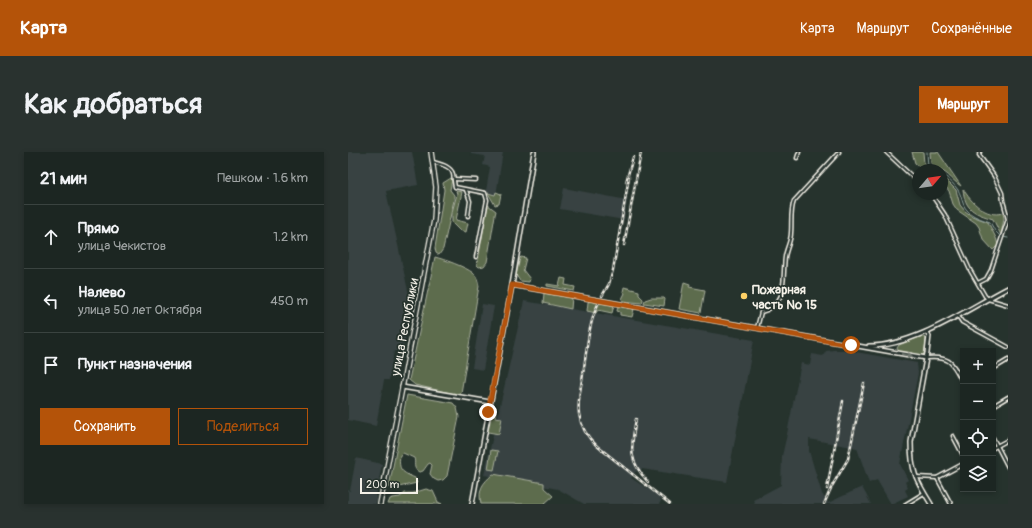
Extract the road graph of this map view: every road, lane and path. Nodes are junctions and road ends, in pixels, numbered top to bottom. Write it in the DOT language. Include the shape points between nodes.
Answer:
graph roads {
  1 [pos="431,152"];
  2 [pos="534,152"];
  3 [pos="799,152"];
  4 [pos="839,152"];
  5 [pos="886,152"];
  6 [pos="980,152"];
  7 [pos="796,158"];
  8 [pos="433,162"];
  9 [pos="912,176"];
  10 [pos="454,179"];
  11 [pos="476,180"];
  12 [pos="466,190"];
  13 [pos="935,200"];
  14 [pos="468,216"];
  15 [pos="476,257"];
  16 [pos="978,283"];
  17 [pos="512,285"];
  18 [pos="1008,288"];
  19 [pos="988,299"];
  20 [pos="1008,305"];
  21 [pos="958,315"];
  22 [pos="757,328"];
  23 [pos="927,332"];
  24 [pos="894,343"];
  25 [pos="861,346"];
  26 [pos="1008,347"];
  27 [pos="894,352"];
  28 [pos="926,358"];
  29 [pos="1008,360"];
  30 [pos="996,367"];
  31 [pos="960,378"];
  32 [pos="402,386"];
  33 [pos="1008,397"];
  34 [pos="490,402"];
  35 [pos="996,404"];
  36 [pos="953,436"];
  37 [pos="1008,440"];
  38 [pos="997,446"];
  39 [pos="960,449"];
  40 [pos="960,466"];
  41 [pos="1008,466"];
  42 [pos="915,477"];
  43 [pos="937,478"];
  44 [pos="924,493"];
  45 [pos="380,504"];
  46 [pos="472,504"];
  47 [pos="906,504"];
  48 [pos="931,504"];
  49 [pos="951,504"];
  1 -- 8 [label="main road, улица Республики"];
  2 -- 17 [label="main road"];
  3 -- 7 [label="street"];
  4 -- 22 [label="street" via="794,201 791,235 785,256 783,290 776,304 768,311 762,312"];
  5 -- 9 [label="street"];
  6 -- 16 [label="street" via="979,155 1002,193 1008,219 991,270 986,279"];
  8 -- 10 [label="street" via="451,169"];
  8 -- 32 [label="main road, улица Республики" via="435,212"];
  10 -- 11 [label="street"];
  10 -- 12 [label="street" via="455,188"];
  12 -- 14 [label="street" via="470,201"];
  12 -- 15 [label="street" via="485,193 488,200"];
  13 -- 16 [label="street"];
  16 -- 19 [label="street"];
  17 -- 22 [label="main road"];
  17 -- 34 [label="main road"];
  18 -- 19 [label="main road"];
  19 -- 20 [label="street"];
  19 -- 21 [label="main road"];
  21 -- 23 [label="main road"];
  21 -- 26 [label="street" via="962,322"];
  22 -- 25 [label="main road"];
  23 -- 24 [label="main road"];
  23 -- 28 [label="main road" via="929,336"];
  24 -- 25 [label="main road"];
  24 -- 27 [label="main road"];
  25 -- 27 [label="main road"];
  27 -- 28 [label="main road, one-way"];
  28 -- 31 [label="street" via="948,360"];
  28 -- 42 [label="main road" via="912,442 911,456"];
  29 -- 30 [label="street"];
  32 -- 34 [label="main road"];
  32 -- 45 [label="main road, улица Республики"];
  33 -- 35 [label="street"];
  34 -- 46 [label="main road"];
  36 -- 39 [label="street"];
  37 -- 38 [label="street"];
  38 -- 41 [label="street"];
  40 -- 43 [label="street"];
  42 -- 43 [label="street"];
  42 -- 44 [label="main road"];
  43 -- 49 [label="street"];
  44 -- 47 [label="street"];
  44 -- 48 [label="main road"];
}
